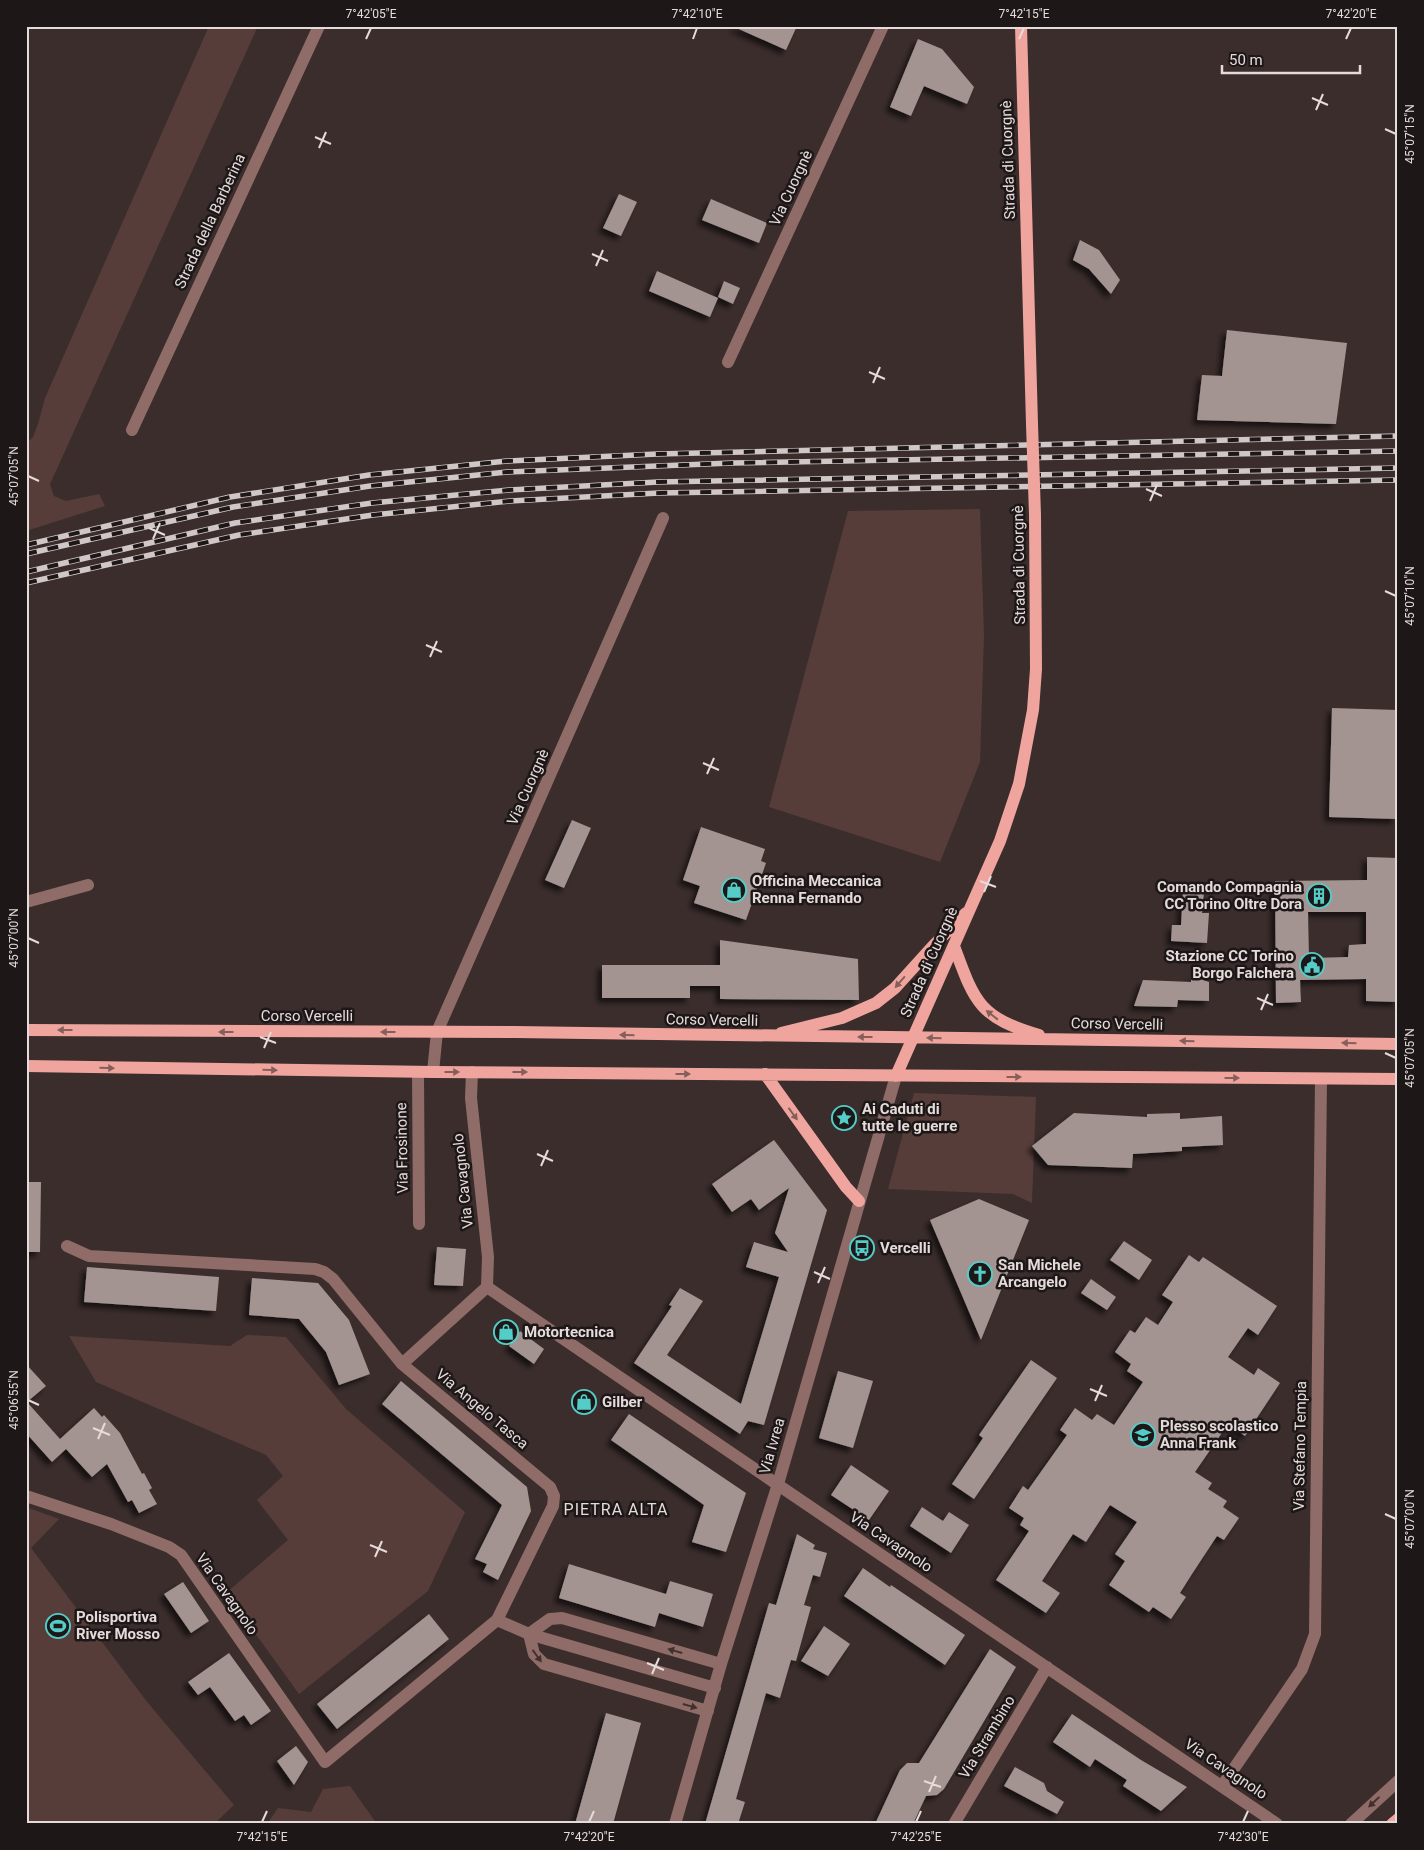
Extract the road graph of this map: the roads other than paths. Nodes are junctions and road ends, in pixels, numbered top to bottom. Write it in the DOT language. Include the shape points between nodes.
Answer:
graph roads {
  1 [pos="319,26"];
  2 [pos="883,26"];
  3 [pos="1021,26"];
  4 [pos="728,362"];
  5 [pos="132,430"];
  6 [pos="663,518"];
  7 [pos="88,885"];
  8 [pos="26,902"];
  9 [pos="970,910"];
  10 [pos="954,946"];
  11 [pos="26,1030"];
  12 [pos="437,1032"];
  13 [pos="914,1037"];
  14 [pos="764,1038"];
  15 [pos="1053,1039"];
  16 [pos="1398,1044"];
  17 [pos="26,1066"];
  18 [pos="418,1072"];
  19 [pos="433,1072"];
  20 [pos="472,1072"];
  21 [pos="765,1074"];
  22 [pos="896,1076"];
  23 [pos="1321,1079"];
  24 [pos="1398,1079"];
  25 [pos="859,1201"];
  26 [pos="419,1224"];
  27 [pos="67,1246"];
  28 [pos="487,1287"];
  29 [pos="402,1364"];
  30 [pos="778,1484"];
  31 [pos="26,1496"];
  32 [pos="497,1620"];
  33 [pos="528,1634"];
  34 [pos="721,1664"];
  35 [pos="1047,1667"];
  36 [pos="715,1688"];
  37 [pos="708,1711"];
  38 [pos="325,1762"];
  39 [pos="1398,1781"];
  40 [pos="1222,1786"];
  41 [pos="1398,1818"];
  42 [pos="675,1824"];
  43 [pos="954,1824"];
  44 [pos="1278,1824"];
  45 [pos="1351,1824"];
  46 [pos="1392,1824"];
  1 -- 5 [label="street, Strada della Barberina"];
  2 -- 4 [label="street, Via Cuorgnè"];
  3 -- 9 [label="main road, Strada di Cuorgnè, bridge" via="1037,650 1033,710 1025,758 1000,841"];
  6 -- 12 [label="street, Via Cuorgnè"];
  7 -- 8 [label="street"];
  9 -- 10 [label="main road, Strada di Cuorgnè"];
  9 -- 14 [label="main road, one-way" via="895,988 876,1003 842,1018"];
  10 -- 13 [label="main road, Strada di Cuorgnè"];
  15 -- 10 [label="main road, one-way" via="1010,1026 985,1010 973,993"];
  12 -- 11 [label="main road, Corso Vercelli, one-way"];
  14 -- 12 [label="main road, Corso Vercelli, one-way"];
  12 -- 19 [label="street, Via Cuorgnè"];
  13 -- 14 [label="main road, Corso Vercelli, one-way"];
  15 -- 13 [label="main road, Corso Vercelli, one-way"];
  13 -- 22 [label="main road, Strada di Cuorgnè"];
  16 -- 15 [label="main road, Corso Vercelli, one-way"];
  17 -- 18 [label="main road, one-way"];
  18 -- 19 [label="main road"];
  18 -- 26 [label="street, Via Frosinone"];
  19 -- 20 [label="main road, one-way"];
  20 -- 21 [label="main road, one-way"];
  20 -- 28 [label="street, Via Cavagnolo" via="471,1098 488,1258"];
  21 -- 22 [label="main road"];
  21 -- 25 [label="main road, one-way"];
  22 -- 23 [label="main road, one-way"];
  22 -- 25 [label="street, Via Ivrea"];
  23 -- 24 [label="main road"];
  23 -- 40 [label="street, Via Stefano Tempia" via="1315,1634 1302,1669"];
  25 -- 30 [label="street, Via Ivrea"];
  27 -- 29 [label="street, Via Angelo Tasca" via="89,1256 324,1272"];
  28 -- 29 [label="street"];
  28 -- 30 [label="street, Via Cavagnolo"];
  29 -- 32 [label="street, Via Angelo Tasca" via="550,1487 554,1496"];
  30 -- 34 [label="street, Via Ivrea"];
  30 -- 35 [label="street, Via Cavagnolo"];
  31 -- 38 [label="street, Via Cavagnolo" via="169,1546 181,1555"];
  32 -- 33 [label="street"];
  32 -- 38 [label="street, Via Angelo Tasca"];
  34 -- 33 [label="street, one-way" via="562,1618 550,1619"];
  33 -- 36 [label="street"];
  33 -- 37 [label="street, one-way" via="534,1654 544,1664"];
  34 -- 36 [label="street, Via Ivrea"];
  35 -- 40 [label="street, Via Cavagnolo"];
  35 -- 43 [label="street, Via Strambino"];
  36 -- 37 [label="street, Via Ivrea"];
  37 -- 42 [label="street, Via Ivrea"];
  39 -- 45 [label="street, one-way"];
  40 -- 44 [label="street, Via Cavagnolo"];
  41 -- 46 [label="main road"];
}
